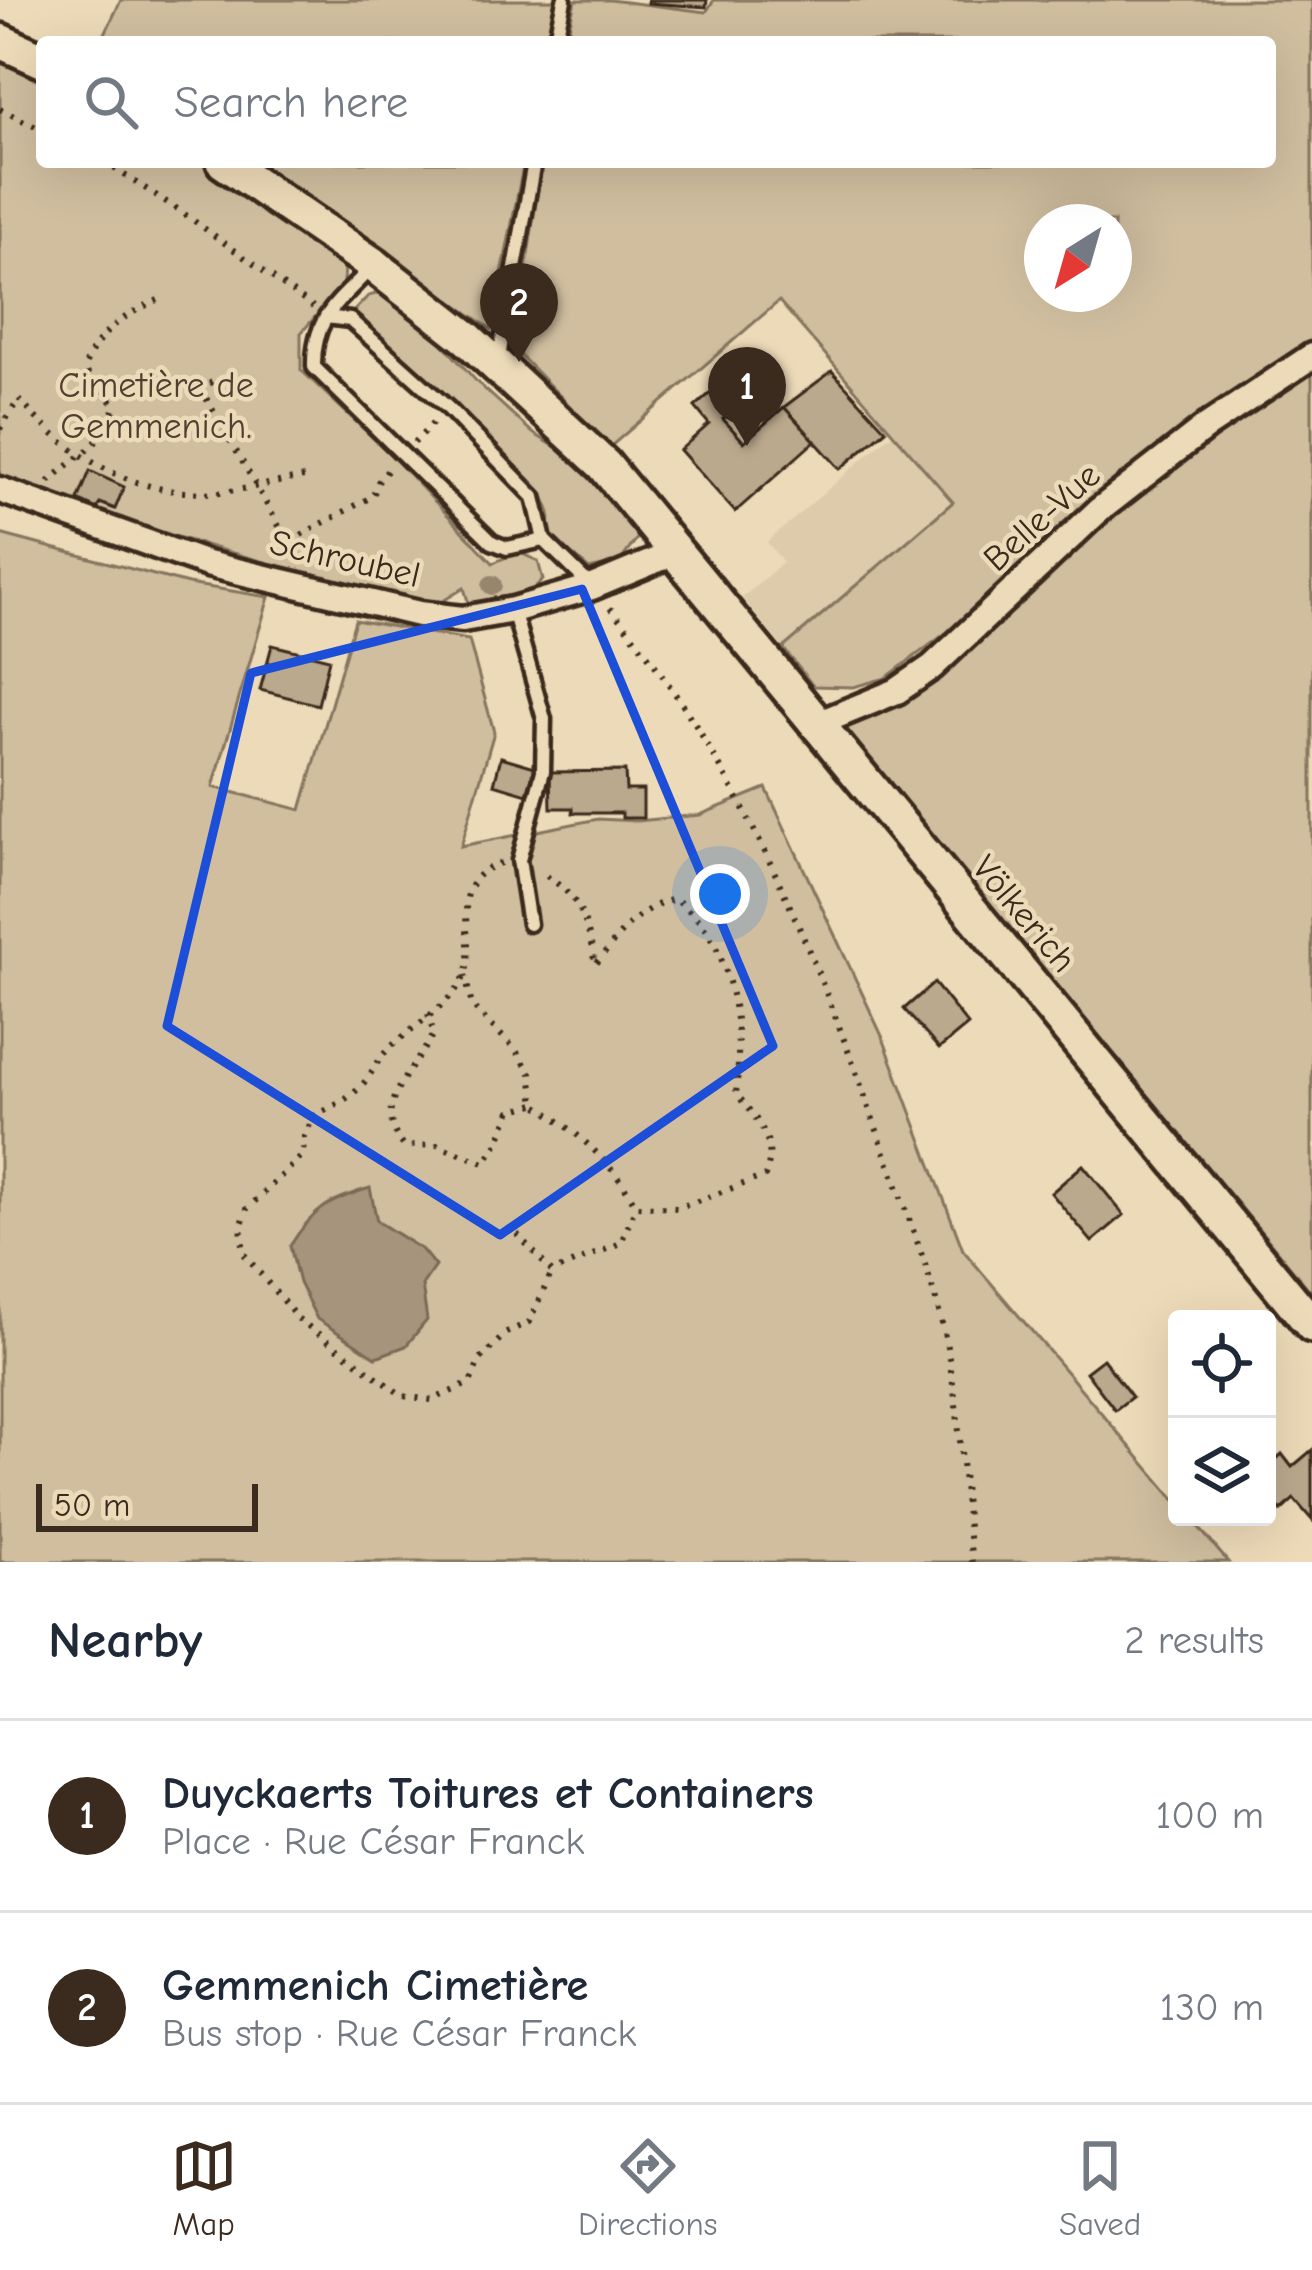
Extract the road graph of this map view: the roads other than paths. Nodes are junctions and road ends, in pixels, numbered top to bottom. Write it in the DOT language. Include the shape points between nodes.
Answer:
graph roads {
  1 [pos="564,0"];
  2 [pos="556,36"];
  3 [pos="0,41"];
  4 [pos="36,57"];
  5 [pos="233,168"];
  6 [pos="533,168"];
  7 [pos="374,266"];
  8 [pos="326,317"];
  9 [pos="1312,356"];
  10 [pos="497,364"];
  11 [pos="0,490"];
  12 [pos="544,540"];
  13 [pos="676,552"];
  14 [pos="592,587"];
  15 [pos="513,610"];
  16 [pos="817,724"];
  17 [pos="529,924"];
  18 [pos="1312,1325"];
  1 -- 2 [label="lane"];
  3 -- 4 [label="main road"];
  5 -- 7 [label="main road, Völkerich"];
  6 -- 10 [label="lane"];
  7 -- 8 [label="lane"];
  7 -- 10 [label="main road, Völkerich"];
  8 -- 12 [label="lane" via="350,320 448,408 534,497"];
  8 -- 12 [label="lane" via="314,338 314,367 492,542 507,548"];
  9 -- 16 [label="street, Belle-Vue" via="1098,511 932,667"];
  10 -- 13 [label="main road, Völkerich" via="604,465"];
  11 -- 15 [label="street, Schroubel" via="207,564 399,610 463,619"];
  12 -- 14 [label="lane"];
  13 -- 14 [label="street, Schroubel"];
  13 -- 16 [label="main road, Völkerich"];
  14 -- 15 [label="street, Schroubel"];
  15 -- 17 [label="lane" via="544,719 543,771 519,860"];
  16 -- 18 [label="main road, Völkerich"];
}
